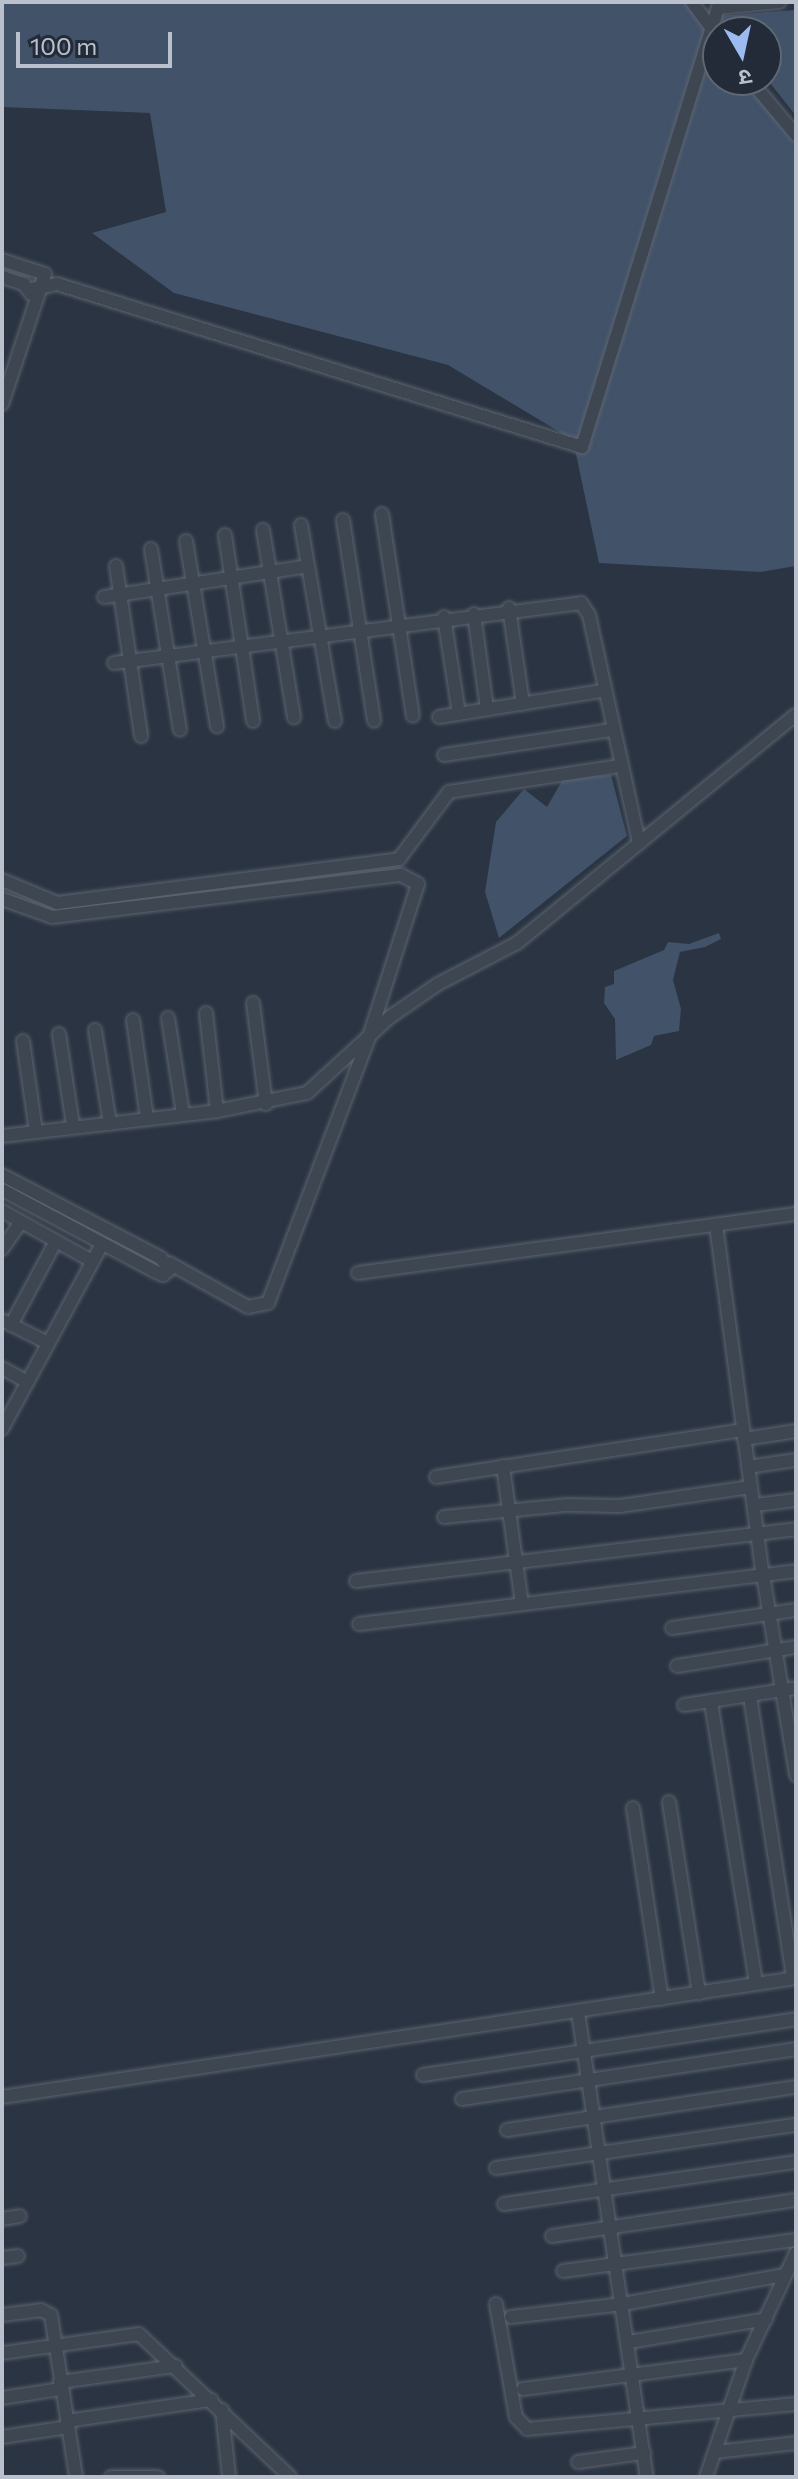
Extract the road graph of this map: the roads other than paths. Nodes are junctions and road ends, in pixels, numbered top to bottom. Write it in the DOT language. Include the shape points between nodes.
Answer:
graph roads {
  1 [pos="780,2"];
  2 [pos="719,5"];
  3 [pos="702,73"];
  4 [pos="763,96"];
  5 [pos="796,135"];
  6 [pos="2,260"];
  7 [pos="2,277"];
  8 [pos="36,290"];
  9 [pos="2,380"];
  10 [pos="2,404"];
  11 [pos="382,514"];
  12 [pos="343,520"];
  13 [pos="301,525"];
  14 [pos="263,530"];
  15 [pos="225,535"];
  16 [pos="186,541"];
  17 [pos="151,549"];
  18 [pos="116,566"];
  19 [pos="308,566"];
  20 [pos="270,573"];
  21 [pos="231,578"];
  22 [pos="193,582"];
  23 [pos="157,587"];
  24 [pos="120,593"];
  25 [pos="104,597"];
  26 [pos="509,608"];
  27 [pos="474,614"];
  28 [pos="444,617"];
  29 [pos="398,624"];
  30 [pos="360,629"];
  31 [pos="319,634"];
  32 [pos="280,640"];
  33 [pos="241,645"];
  34 [pos="203,650"];
  35 [pos="167,655"];
  36 [pos="130,661"];
  37 [pos="114,663"];
  38 [pos="602,691"];
  39 [pos="523,704"];
  40 [pos="487,709"];
  41 [pos="459,714"];
  42 [pos="796,715"];
  43 [pos="413,716"];
  44 [pos="294,717"];
  45 [pos="439,717"];
  46 [pos="253,721"];
  47 [pos="335,721"];
  48 [pos="374,721"];
  49 [pos="217,726"];
  50 [pos="180,730"];
  51 [pos="611,730"];
  52 [pos="141,736"];
  53 [pos="444,755"];
  54 [pos="618,766"];
  55 [pos="639,843"];
  56 [pos="2,880"];
  57 [pos="2,899"];
  58 [pos="253,1003"];
  59 [pos="206,1013"];
  60 [pos="168,1018"];
  61 [pos="133,1020"];
  62 [pos="95,1030"];
  63 [pos="370,1033"];
  64 [pos="59,1034"];
  65 [pos="23,1041"];
  66 [pos="266,1104"];
  67 [pos="217,1111"];
  68 [pos="183,1114"];
  69 [pos="147,1118"];
  70 [pos="110,1124"];
  71 [pos="73,1126"];
  72 [pos="36,1131"];
  73 [pos="2,1136"];
  74 [pos="2,1175"];
  75 [pos="2,1190"];
  76 [pos="2,1211"];
  77 [pos="796,1214"];
  78 [pos="21,1222"];
  79 [pos="716,1225"];
  80 [pos="56,1241"];
  81 [pos="102,1244"];
  82 [pos="2,1249"];
  83 [pos="92,1261"];
  84 [pos="169,1263"];
  85 [pos="358,1273"];
  86 [pos="7,1322"];
  87 [pos="48,1343"];
  88 [pos="2,1368"];
  89 [pos="27,1382"];
  90 [pos="2,1429"];
  91 [pos="796,1431"];
  92 [pos="743,1434"];
  93 [pos="796,1460"];
  94 [pos="503,1466"];
  95 [pos="748,1467"];
  96 [pos="436,1477"];
  97 [pos="751,1487"];
  98 [pos="796,1500"];
  99 [pos="755,1505"];
  100 [pos="509,1509"];
  101 [pos="444,1517"];
  102 [pos="796,1529"];
  103 [pos="759,1533"];
  104 [pos="516,1560"];
  105 [pos="796,1571"];
  106 [pos="763,1575"];
  107 [pos="356,1581"];
  108 [pos="522,1604"];
  109 [pos="796,1610"];
  110 [pos="770,1614"];
  111 [pos="359,1624"];
  112 [pos="672,1628"];
  113 [pos="796,1647"];
  114 [pos="777,1649"];
  115 [pos="677,1666"];
  116 [pos="790,1689"];
  117 [pos="750,1696"];
  118 [pos="711,1702"];
  119 [pos="684,1705"];
  120 [pos="793,1730"];
  121 [pos="796,1769"];
  122 [pos="669,1802"];
  123 [pos="633,1808"];
  124 [pos="794,1978"];
  125 [pos="756,1983"];
  126 [pos="699,1994"];
  127 [pos="662,1999"];
  128 [pos="578,2012"];
  129 [pos="796,2019"];
  130 [pos="796,2049"];
  131 [pos="584,2051"];
  132 [pos="423,2075"];
  133 [pos="588,2080"];
  134 [pos="796,2087"];
  135 [pos="2,2097"];
  136 [pos="462,2099"];
  137 [pos="594,2118"];
  138 [pos="796,2125"];
  139 [pos="507,2130"];
  140 [pos="599,2153"];
  141 [pos="796,2162"];
  142 [pos="496,2168"];
  143 [pos="605,2189"];
  144 [pos="796,2200"];
  145 [pos="504,2204"];
  146 [pos="20,2216"];
  147 [pos="2,2219"];
  148 [pos="612,2228"];
  149 [pos="552,2236"];
  150 [pos="796,2240"];
  151 [pos="18,2256"];
  152 [pos="795,2257"];
  153 [pos="2,2258"];
  154 [pos="617,2266"];
  155 [pos="563,2271"];
  156 [pos="784,2275"];
  157 [pos="496,2304"];
  158 [pos="623,2304"];
  159 [pos="2,2315"];
  160 [pos="511,2317"];
  161 [pos="766,2319"];
  162 [pos="629,2342"];
  163 [pos="55,2344"];
  164 [pos="2,2353"];
  165 [pos="746,2360"];
  166 [pos="176,2366"];
  167 [pos="634,2376"];
  168 [pos="61,2385"];
  169 [pos="523,2389"];
  170 [pos="2,2398"];
  171 [pos="211,2400"];
  172 [pos="796,2404"];
  173 [pos="222,2410"];
  174 [pos="731,2412"];
  175 [pos="641,2419"];
  176 [pos="67,2424"];
  177 [pos="2,2437"];
  178 [pos="796,2443"];
  179 [pos="715,2452"];
  180 [pos="644,2453"];
  181 [pos="578,2462"];
  182 [pos="76,2477"];
  183 [pos="111,2477"];
  184 [pos="158,2477"];
  185 [pos="229,2477"];
  186 [pos="290,2477"];
  187 [pos="647,2477"];
  188 [pos="706,2477"];
  1 -- 2 [label="street"];
  3 -- 8 [label="street" via="582,447 57,284"];
  4 -- 5 [label="street"];
  6 -- 8 [label="street" via="45,274"];
  7 -- 8 [label="street"];
  8 -- 9 [label="street"];
  8 -- 10 [label="street"];
  11 -- 29 [label="street"];
  12 -- 30 [label="street"];
  13 -- 19 [label="street"];
  14 -- 20 [label="street"];
  15 -- 21 [label="street"];
  16 -- 22 [label="street"];
  17 -- 23 [label="street"];
  18 -- 24 [label="street"];
  19 -- 20 [label="street"];
  19 -- 31 [label="street"];
  20 -- 21 [label="street"];
  20 -- 32 [label="street"];
  21 -- 22 [label="street"];
  21 -- 33 [label="street"];
  22 -- 23 [label="street"];
  22 -- 34 [label="street"];
  23 -- 24 [label="street"];
  23 -- 35 [label="street"];
  24 -- 25 [label="street"];
  24 -- 36 [label="street"];
  26 -- 27 [label="street"];
  26 -- 38 [label="street" via="572,601 586,607"];
  26 -- 39 [label="street"];
  27 -- 28 [label="street"];
  27 -- 40 [label="street"];
  28 -- 29 [label="street"];
  28 -- 41 [label="street"];
  29 -- 30 [label="street"];
  29 -- 43 [label="street"];
  30 -- 31 [label="street"];
  30 -- 48 [label="street"];
  31 -- 32 [label="street"];
  31 -- 47 [label="street"];
  32 -- 33 [label="street"];
  32 -- 44 [label="street"];
  33 -- 34 [label="street"];
  33 -- 46 [label="street"];
  34 -- 35 [label="street"];
  34 -- 49 [label="street"];
  35 -- 36 [label="street"];
  35 -- 50 [label="street"];
  36 -- 37 [label="street"];
  36 -- 52 [label="street"];
  38 -- 39 [label="street"];
  38 -- 51 [label="street"];
  39 -- 40 [label="street"];
  40 -- 41 [label="street"];
  41 -- 45 [label="street"];
  42 -- 55 [label="street"];
  51 -- 53 [label="street"];
  51 -- 54 [label="street"];
  54 -- 55 [label="street"];
  54 -- 56 [label="street" via="449,792 399,859 57,903"];
  55 -- 63 [label="street" via="517,943 415,997"];
  57 -- 63 [label="street" via="52,917 401,875 420,889"];
  58 -- 66 [label="street"];
  59 -- 67 [label="street"];
  60 -- 68 [label="street"];
  61 -- 69 [label="street"];
  62 -- 70 [label="street"];
  63 -- 66 [label="street" via="316,1087"];
  63 -- 84 [label="street" via="268,1303 248,1307"];
  64 -- 71 [label="street"];
  65 -- 72 [label="street"];
  66 -- 67 [label="street"];
  67 -- 68 [label="street"];
  68 -- 69 [label="street"];
  69 -- 70 [label="street"];
  70 -- 71 [label="street"];
  71 -- 72 [label="street"];
  72 -- 73 [label="street"];
  74 -- 84 [label="street"];
  75 -- 81 [label="street"];
  76 -- 78 [label="street"];
  77 -- 79 [label="street"];
  78 -- 80 [label="street"];
  78 -- 82 [label="street"];
  79 -- 85 [label="street"];
  79 -- 92 [label="street"];
  80 -- 83 [label="street"];
  80 -- 86 [label="street"];
  81 -- 83 [label="street"];
  81 -- 84 [label="street" via="163,1275"];
  83 -- 87 [label="street"];
  86 -- 87 [label="street"];
  87 -- 89 [label="street"];
  88 -- 89 [label="street"];
  89 -- 90 [label="street"];
  91 -- 92 [label="street"];
  92 -- 94 [label="street"];
  92 -- 95 [label="street"];
  93 -- 95 [label="street"];
  94 -- 96 [label="street"];
  94 -- 100 [label="street"];
  95 -- 97 [label="street"];
  97 -- 99 [label="street"];
  97 -- 100 [label="street" via="620,1506"];
  98 -- 99 [label="street"];
  99 -- 103 [label="street"];
  100 -- 101 [label="street"];
  100 -- 104 [label="street"];
  102 -- 103 [label="street"];
  103 -- 104 [label="street"];
  103 -- 106 [label="street"];
  104 -- 107 [label="street"];
  104 -- 108 [label="street"];
  105 -- 106 [label="street"];
  106 -- 108 [label="street"];
  106 -- 110 [label="street"];
  108 -- 111 [label="street"];
  109 -- 110 [label="street"];
  110 -- 112 [label="street"];
  110 -- 114 [label="street"];
  113 -- 114 [label="street"];
  114 -- 115 [label="street"];
  114 -- 116 [label="street"];
  116 -- 117 [label="street"];
  116 -- 120 [label="street"];
  117 -- 118 [label="street"];
  117 -- 124 [label="street"];
  118 -- 119 [label="street"];
  118 -- 125 [label="street"];
  120 -- 121 [label="street"];
  122 -- 126 [label="street"];
  123 -- 127 [label="street"];
  124 -- 125 [label="street"];
  125 -- 126 [label="street"];
  126 -- 127 [label="street"];
  127 -- 128 [label="street"];
  128 -- 131 [label="street"];
  128 -- 135 [label="street"];
  129 -- 131 [label="street"];
  130 -- 133 [label="street"];
  131 -- 132 [label="street"];
  131 -- 133 [label="street"];
  133 -- 136 [label="street"];
  133 -- 137 [label="street"];
  134 -- 137 [label="street"];
  137 -- 139 [label="street"];
  137 -- 140 [label="street"];
  138 -- 140 [label="street"];
  140 -- 142 [label="street"];
  140 -- 143 [label="street"];
  141 -- 143 [label="street"];
  143 -- 145 [label="street"];
  143 -- 148 [label="street"];
  144 -- 148 [label="street"];
  146 -- 147 [label="street"];
  148 -- 149 [label="street"];
  148 -- 154 [label="street"];
  150 -- 154 [label="street"];
  151 -- 153 [label="street"];
  152 -- 156 [label="street"];
  154 -- 155 [label="street"];
  154 -- 158 [label="street"];
  156 -- 158 [label="street"];
  156 -- 161 [label="street"];
  157 -- 175 [label="street" via="521,2425 536,2430"];
  158 -- 160 [label="street"];
  158 -- 162 [label="street"];
  159 -- 163 [label="street" via="48,2311"];
  161 -- 162 [label="street"];
  161 -- 165 [label="street"];
  162 -- 167 [label="street"];
  163 -- 164 [label="street"];
  163 -- 166 [label="street" via="139,2334"];
  163 -- 168 [label="street"];
  165 -- 167 [label="street"];
  165 -- 174 [label="street"];
  166 -- 168 [label="street"];
  166 -- 171 [label="street"];
  167 -- 169 [label="street"];
  167 -- 175 [label="street"];
  168 -- 170 [label="street"];
  168 -- 176 [label="street"];
  171 -- 173 [label="street"];
  171 -- 176 [label="street"];
  172 -- 174 [label="street"];
  173 -- 185 [label="street"];
  173 -- 186 [label="street"];
  174 -- 175 [label="street"];
  174 -- 179 [label="street"];
  175 -- 180 [label="street"];
  176 -- 177 [label="street"];
  176 -- 182 [label="street"];
  178 -- 179 [label="street"];
  179 -- 188 [label="street"];
  180 -- 181 [label="street"];
  180 -- 187 [label="street"];
  183 -- 184 [label="street"];
}
